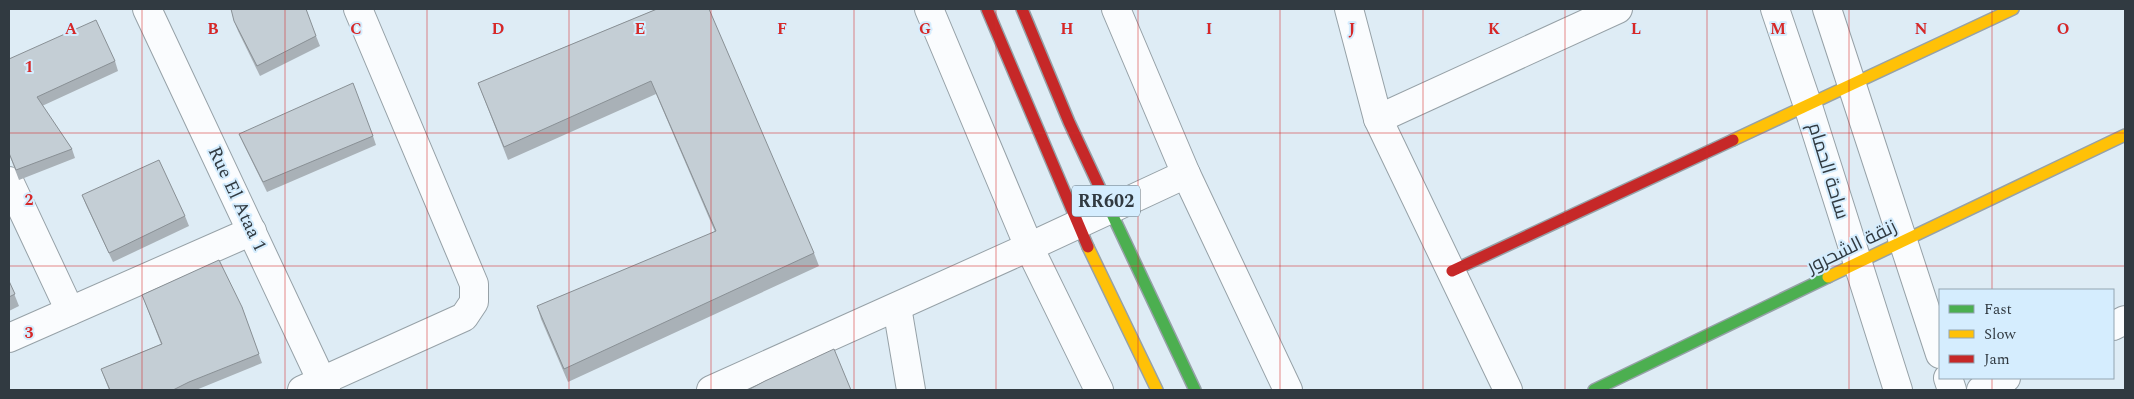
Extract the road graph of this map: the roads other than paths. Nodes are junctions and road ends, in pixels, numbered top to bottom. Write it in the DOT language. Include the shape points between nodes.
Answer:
graph roads {
  1 [pos="147,9"];
  2 [pos="358,9"];
  3 [pos="929,9"];
  4 [pos="987,9"];
  5 [pos="1022,9"];
  6 [pos="1116,9"];
  7 [pos="1349,9"];
  8 [pos="1618,9"];
  9 [pos="1775,9"];
  10 [pos="1827,9"];
  11 [pos="2013,9"];
  12 [pos="1584,16"];
  13 [pos="1851,85"];
  14 [pos="1808,106"];
  15 [pos="1378,119"];
  16 [pos="2125,135"];
  17 [pos="1186,174"];
  18 [pos="9,181"];
  19 [pos="1109,209"];
  20 [pos="1077,224"];
  21 [pos="252,231"];
  22 [pos="1902,242"];
  23 [pos="1029,247"];
  24 [pos="1857,264"];
  25 [pos="1452,271"];
  26 [pos="896,306"];
  27 [pos="70,311"];
  28 [pos="9,338"];
  29 [pos="1939,351"];
  30 [pos="2004,379"];
  31 [pos="317,387"];
  32 [pos="711,390"];
  33 [pos="911,390"];
  34 [pos="1099,390"];
  35 [pos="1157,390"];
  36 [pos="1195,390"];
  37 [pos="1288,390"];
  38 [pos="1508,390"];
  39 [pos="1594,390"];
  40 [pos="1898,390"];
  41 [pos="1981,390"];
  1 -- 21 [label="street, Rue El Ataa 1"];
  2 -- 31 [label="street" via="474,284 474,302 464,317"];
  3 -- 23 [label="street"];
  4 -- 20 [label="main road, RR602"];
  5 -- 19 [label="main road, RR602"];
  6 -- 17 [label="street"];
  7 -- 15 [label="street"];
  8 -- 12 [label="street"];
  9 -- 14 [label="street, ساحة الحمام"];
  10 -- 13 [label="street"];
  11 -- 13 [label="main road"];
  12 -- 15 [label="street"];
  13 -- 14 [label="main road"];
  13 -- 22 [label="street"];
  14 -- 24 [label="street, ساحة الحمام"];
  14 -- 25 [label="main road"];
  15 -- 25 [label="street"];
  16 -- 22 [label="main road, زنقة الشحرور"];
  17 -- 19 [label="street"];
  17 -- 37 [label="street"];
  18 -- 27 [label="street"];
  19 -- 20 [label="street"];
  19 -- 36 [label="main road, RR602"];
  20 -- 23 [label="street"];
  20 -- 35 [label="main road, RR602"];
  21 -- 27 [label="street"];
  21 -- 31 [label="street, Rue El Ataa 1"];
  22 -- 24 [label="main road, زنقة الشحرور"];
  22 -- 29 [label="street"];
  23 -- 26 [label="street"];
  23 -- 34 [label="street"];
  24 -- 39 [label="main road, زنقة الشحرور"];
  24 -- 40 [label="street, ساحة الحمام"];
  25 -- 38 [label="street"];
  26 -- 32 [label="street"];
  26 -- 33 [label="street"];
  27 -- 28 [label="street"];
  30 -- 41 [label="street"];
}
